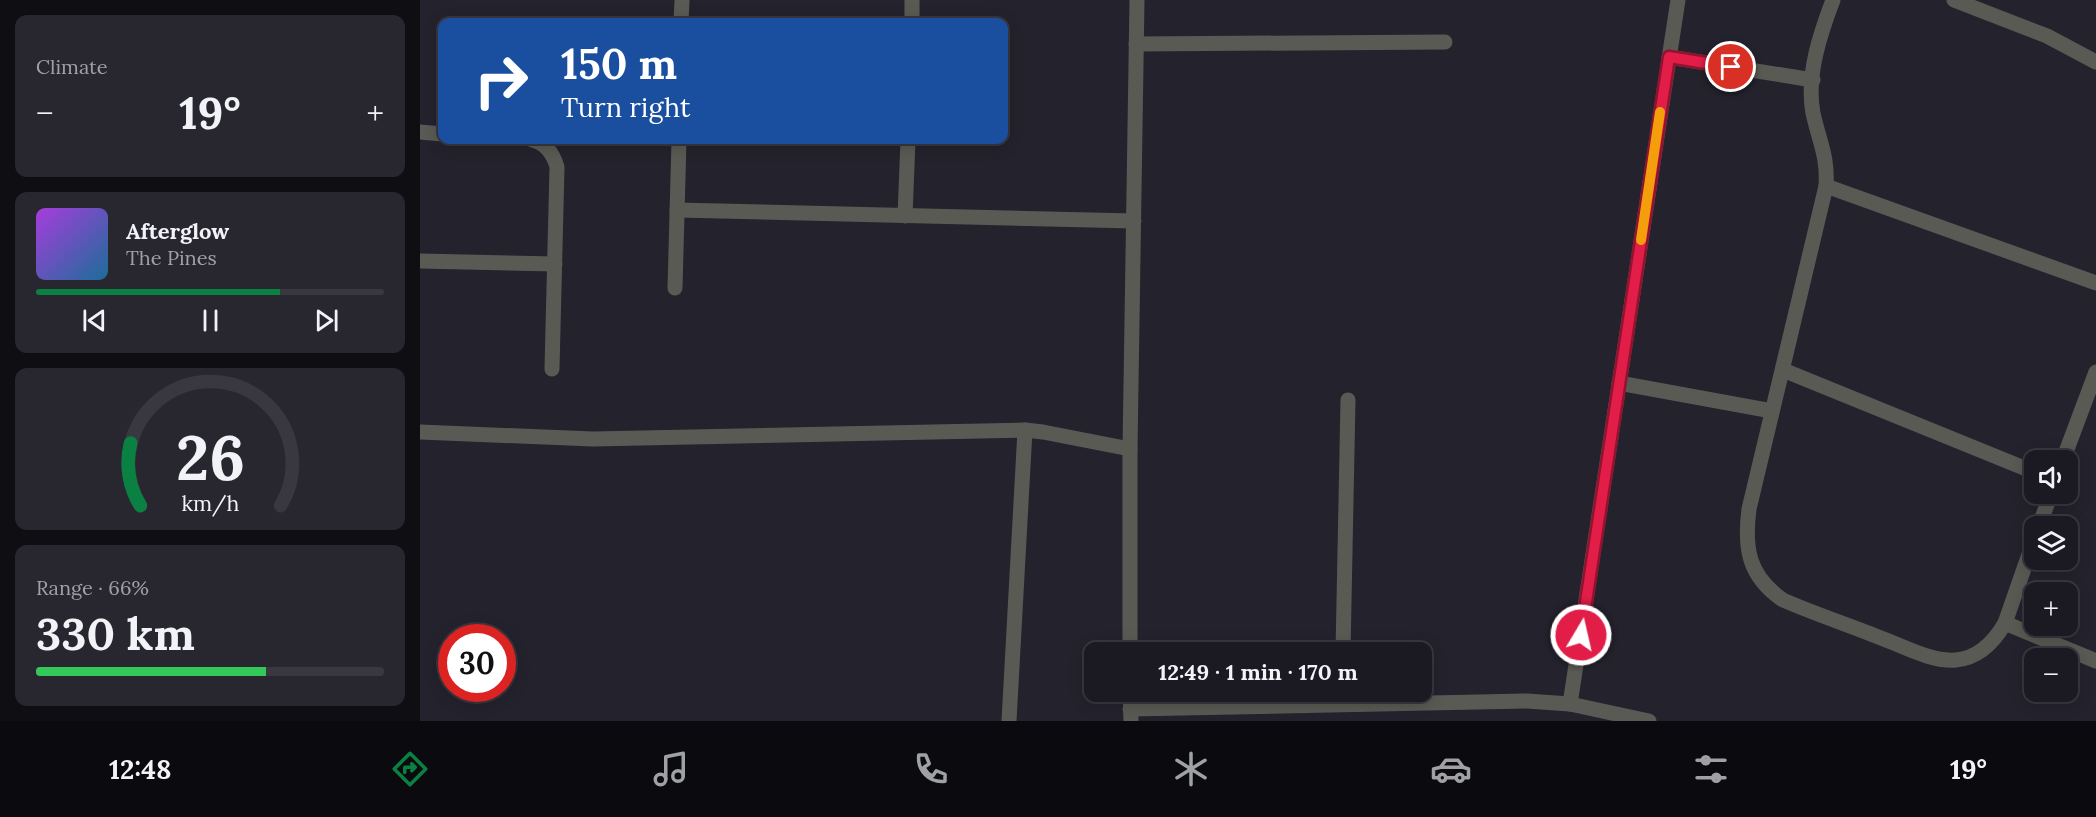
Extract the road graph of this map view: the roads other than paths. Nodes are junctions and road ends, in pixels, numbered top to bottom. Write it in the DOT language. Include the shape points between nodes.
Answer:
graph roads {
  1 [pos="682,0"];
  2 [pos="912,0"];
  3 [pos="1137,0"];
  4 [pos="1678,0"];
  5 [pos="1833,0"];
  6 [pos="1954,0"];
  7 [pos="681,18"];
  8 [pos="912,18"];
  9 [pos="1445,42"];
  10 [pos="1136,44"];
  11 [pos="1669,57"];
  12 [pos="2096,62"];
  13 [pos="1813,80"];
  14 [pos="420,132"];
  15 [pos="438,134"];
  16 [pos="679,144"];
  17 [pos="908,144"];
  18 [pos="551,145"];
  19 [pos="1826,186"];
  20 [pos="677,210"];
  21 [pos="905,216"];
  22 [pos="1134,221"];
  23 [pos="420,261"];
  24 [pos="555,264"];
  25 [pos="2096,284"];
  26 [pos="675,288"];
  27 [pos="552,369"];
  28 [pos="1783,370"];
  29 [pos="2096,372"];
  30 [pos="1619,383"];
  31 [pos="1348,400"];
  32 [pos="1773,411"];
  33 [pos="1025,430"];
  34 [pos="420,432"];
  35 [pos="1130,449"];
  36 [pos="2067,450"];
  37 [pos="2024,468"];
  38 [pos="2024,569"];
  39 [pos="2005,623"];
  40 [pos="1130,642"];
  41 [pos="1343,642"];
  42 [pos="2096,661"];
  43 [pos="1432,700"];
  44 [pos="1292,702"];
  45 [pos="1570,704"];
  46 [pos="1130,715"];
  47 [pos="1009,721"];
  48 [pos="1649,721"];
  1 -- 7 [label="street"];
  2 -- 8 [label="street"];
  3 -- 10 [label="street"];
  4 -- 11 [label="street"];
  5 -- 13 [label="street" via="1819,40"];
  6 -- 12 [label="street" via="2047,36"];
  9 -- 10 [label="street"];
  10 -- 22 [label="street"];
  11 -- 13 [label="street"];
  11 -- 30 [label="street"];
  13 -- 19 [label="street" via="1812,110 1825,153"];
  14 -- 15 [label="street"];
  16 -- 20 [label="street"];
  17 -- 21 [label="street"];
  18 -- 24 [label="street" via="557,167"];
  19 -- 25 [label="street"];
  19 -- 28 [label="street"];
  20 -- 21 [label="street"];
  20 -- 26 [label="street"];
  21 -- 22 [label="street"];
  22 -- 35 [label="street"];
  23 -- 24 [label="street"];
  24 -- 27 [label="street"];
  28 -- 32 [label="street"];
  28 -- 37 [label="street"];
  29 -- 36 [label="street"];
  30 -- 32 [label="street"];
  30 -- 45 [label="street"];
  31 -- 41 [label="street"];
  32 -- 39 [label="street" via="1749,508 1746,539 1753,568 1771,591 1797,606 1946,660 1970,657 1981,651"];
  33 -- 34 [label="street" via="602,439"];
  33 -- 35 [label="street"];
  33 -- 47 [label="street"];
  35 -- 40 [label="street"];
  38 -- 39 [label="street"];
  39 -- 42 [label="street"];
  43 -- 45 [label="street"];
  44 -- 46 [label="street"];
  45 -- 48 [label="street"];
}
